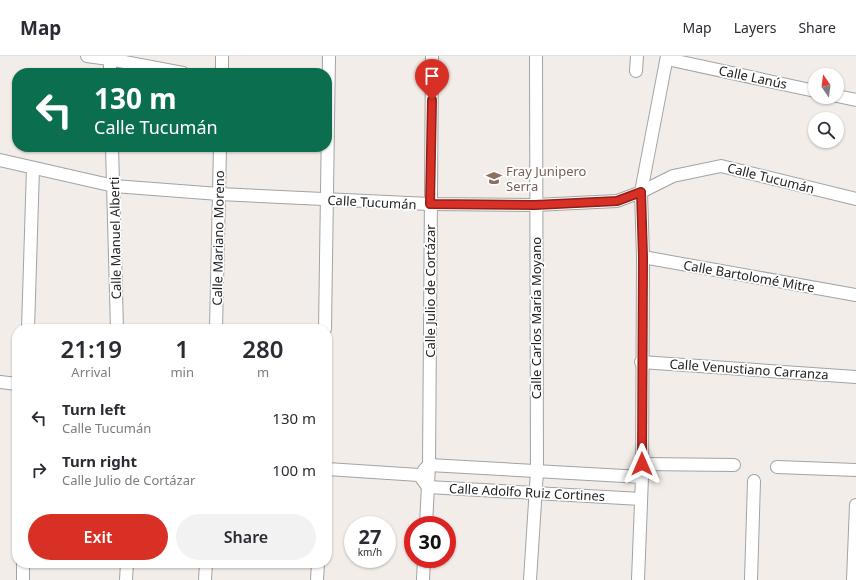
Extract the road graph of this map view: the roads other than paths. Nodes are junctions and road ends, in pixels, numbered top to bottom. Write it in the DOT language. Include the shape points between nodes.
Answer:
graph roads {
  1 [pos="87,56"];
  2 [pos="222,56"];
  3 [pos="329,56"];
  4 [pos="432,56"];
  5 [pos="536,56"];
  6 [pos="637,56"];
  7 [pos="109,57"];
  8 [pos="667,57"];
  9 [pos="110,68"];
  10 [pos="160,68"];
  11 [pos="222,68"];
  12 [pos="329,68"];
  13 [pos="636,71"];
  14 [pos="808,89"];
  15 [pos="844,97"];
  16 [pos="856,100"];
  17 [pos="112,152"];
  18 [pos="220,152"];
  19 [pos="328,152"];
  20 [pos="0,160"];
  21 [pos="33,168"];
  22 [pos="114,186"];
  23 [pos="641,192"];
  24 [pos="219,194"];
  25 [pos="327,199"];
  26 [pos="856,199"];
  27 [pos="430,204"];
  28 [pos="535,205"];
  29 [pos="643,257"];
  30 [pos="856,295"];
  31 [pos="28,324"];
  32 [pos="117,324"];
  33 [pos="216,324"];
  34 [pos="325,324"];
  35 [pos="641,362"];
  36 [pos="856,377"];
  37 [pos="0,382"];
  38 [pos="12,383"];
  39 [pos="642,464"];
  40 [pos="429,465"];
  41 [pos="734,465"];
  42 [pos="777,467"];
  43 [pos="332,469"];
  44 [pos="856,470"];
  45 [pos="537,471"];
  46 [pos="418,475"];
  47 [pos="642,477"];
  48 [pos="754,481"];
  49 [pos="428,486"];
  50 [pos="536,493"];
  51 [pos="641,499"];
  52 [pos="856,505"];
  53 [pos="426,516"];
  54 [pos="23,568"];
  55 [pos="127,568"];
  56 [pos="206,568"];
  57 [pos="318,568"];
  58 [pos="424,568"];
  59 [pos="23,580"];
  60 [pos="126,580"];
  61 [pos="205,580"];
  62 [pos="317,580"];
  63 [pos="423,580"];
  64 [pos="530,580"];
  65 [pos="638,580"];
  66 [pos="751,580"];
  67 [pos="853,580"];
  1 -- 7 [label="street"];
  2 -- 11 [label="street"];
  3 -- 12 [label="street"];
  4 -- 27 [label="street, Calle Julio de Cortázar"];
  5 -- 28 [label="street, Calle Carlos María Moyano"];
  6 -- 13 [label="street"];
  7 -- 9 [label="street"];
  7 -- 10 [label="street"];
  8 -- 14 [label="street, Calle Lanús"];
  8 -- 23 [label="street"];
  15 -- 16 [label="street"];
  17 -- 22 [label="street, Calle Manuel Alberti"];
  18 -- 24 [label="street, Calle Mariano Moreno"];
  19 -- 25 [label="street"];
  20 -- 21 [label="street, Calle Tucumán"];
  21 -- 22 [label="street, Calle Tucumán"];
  21 -- 31 [label="street"];
  22 -- 24 [label="street, Calle Tucumán"];
  22 -- 32 [label="street, Calle Manuel Alberti"];
  23 -- 26 [label="street, Calle Tucumán" via="673,176 721,166"];
  23 -- 28 [label="street, Calle Tucumán" via="617,201"];
  23 -- 29 [label="street"];
  24 -- 25 [label="street, Calle Tucumán"];
  24 -- 33 [label="street, Calle Mariano Moreno"];
  25 -- 27 [label="street, Calle Tucumán"];
  25 -- 34 [label="street"];
  27 -- 28 [label="street, Calle Tucumán"];
  27 -- 40 [label="street, Calle Julio de Cortázar"];
  28 -- 45 [label="street, Calle Carlos María Moyano"];
  29 -- 30 [label="street, Calle Bartolomé Mitre"];
  29 -- 35 [label="street"];
  35 -- 36 [label="street, Calle Venustiano Carranza"];
  35 -- 39 [label="street"];
  37 -- 38 [label="street"];
  39 -- 41 [label="street"];
  39 -- 47 [label="street"];
  40 -- 45 [label="street, Calle Adolfo Ruiz Cortines"];
  40 -- 46 [label="street"];
  40 -- 49 [label="street, Calle Julio de Cortázar"];
  42 -- 44 [label="street"];
  43 -- 46 [label="street"];
  45 -- 47 [label="street, Calle Adolfo Ruiz Cortines"];
  45 -- 50 [label="street, Calle Carlos María Moyano"];
  46 -- 49 [label="street"];
  47 -- 51 [label="street"];
  48 -- 66 [label="street"];
  49 -- 50 [label="street, Calle Adolfo Ruiz Cortines"];
  49 -- 53 [label="street, Calle Julio de Cortázar"];
  50 -- 51 [label="street, Calle Adolfo Ruiz Cortines"];
  50 -- 64 [label="street, Calle Carlos María Moyano"];
  51 -- 65 [label="street"];
  52 -- 67 [label="street"];
  54 -- 59 [label="street"];
  55 -- 60 [label="street"];
  56 -- 61 [label="street"];
  57 -- 62 [label="street"];
  58 -- 63 [label="street"];
}
